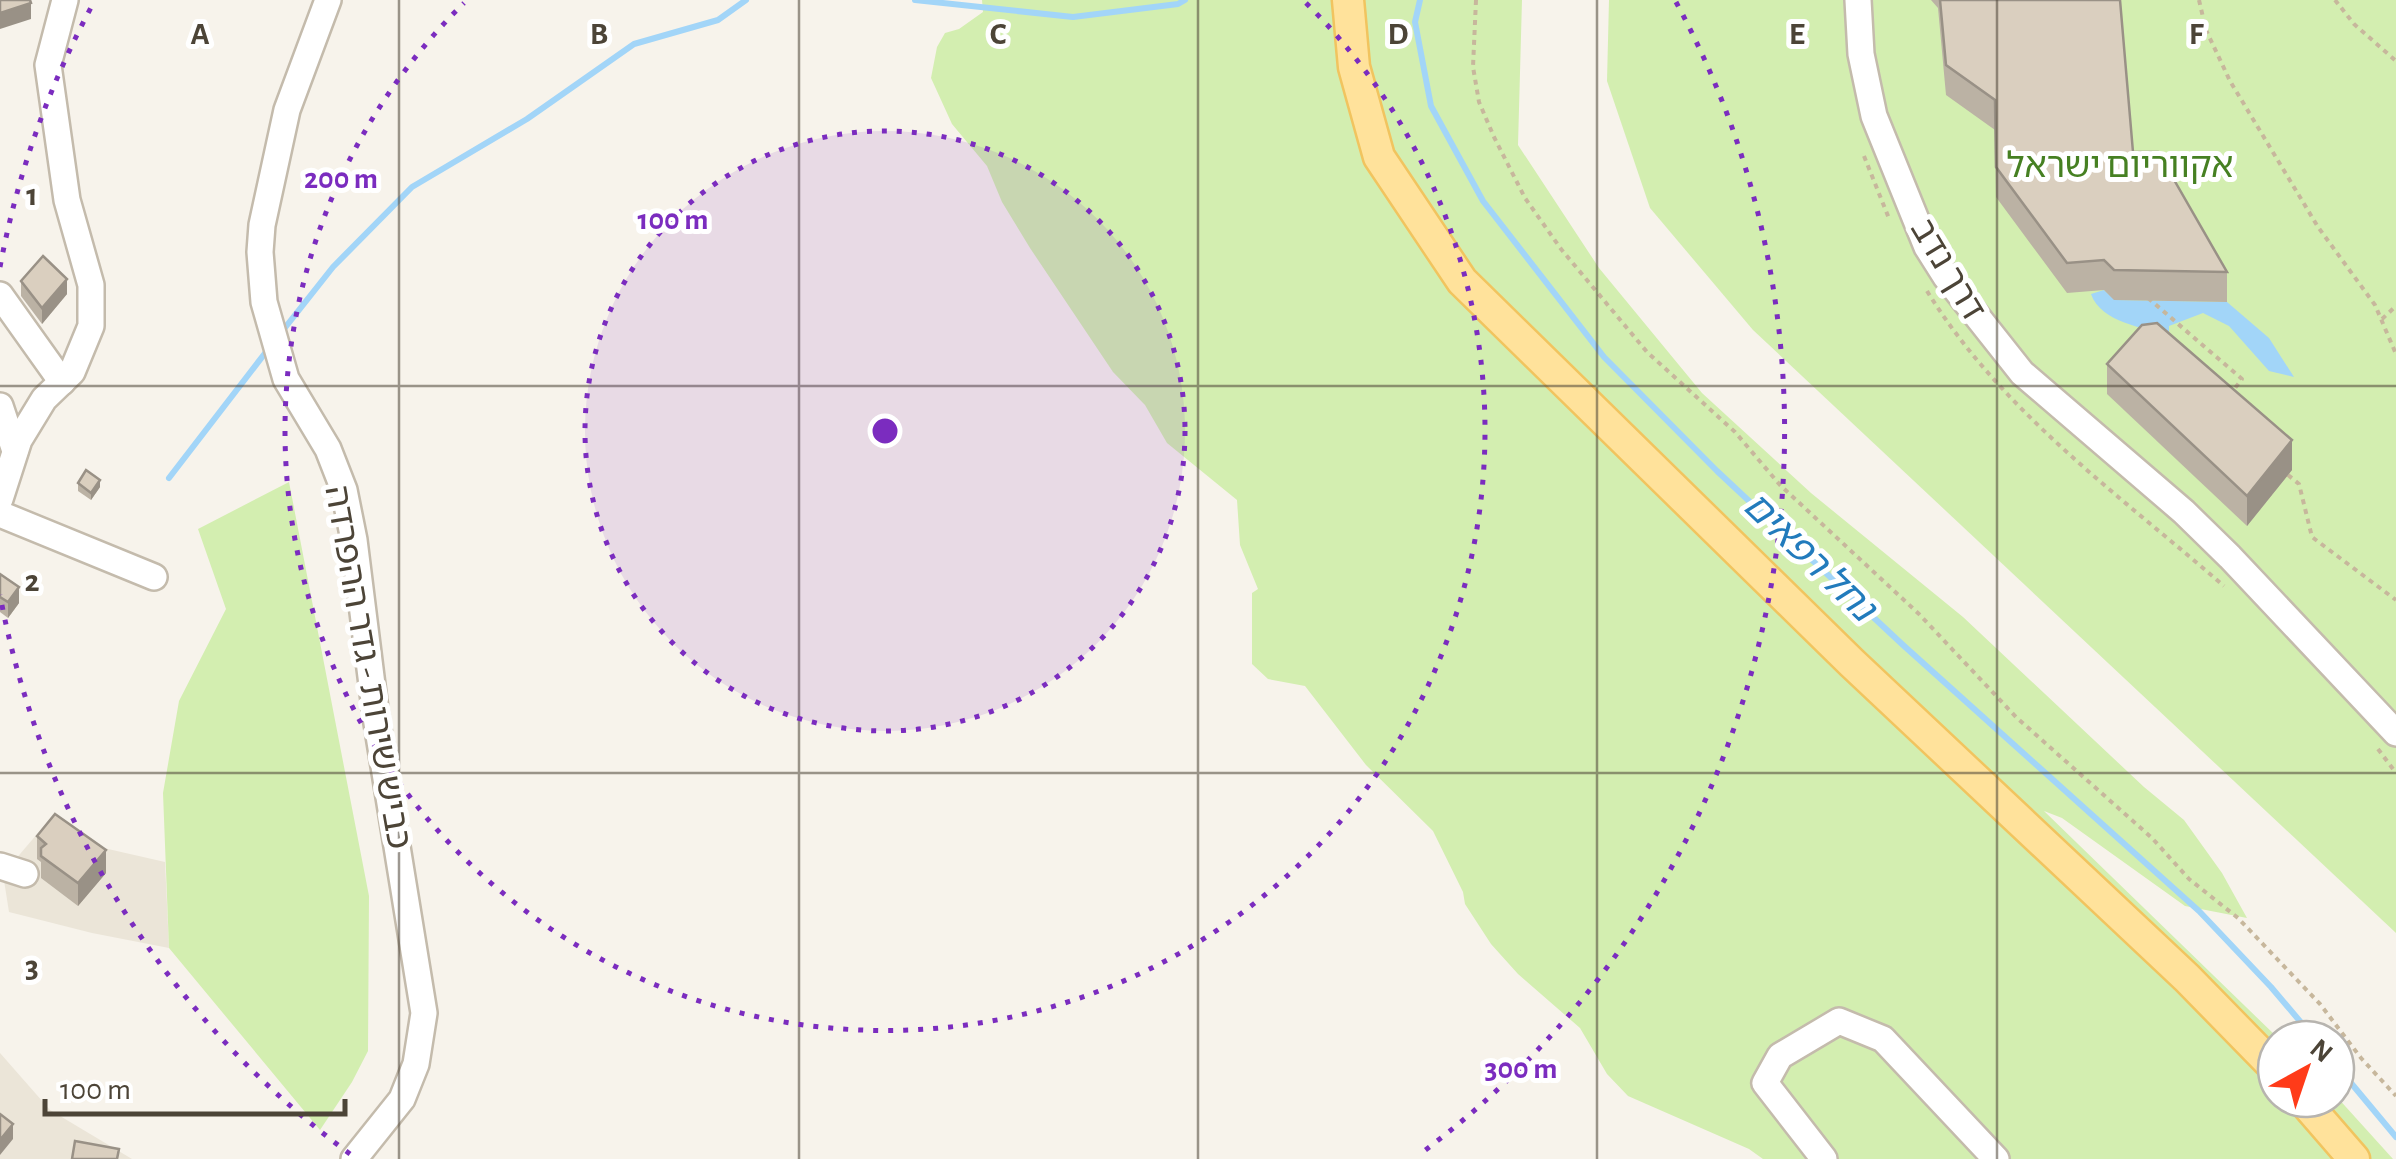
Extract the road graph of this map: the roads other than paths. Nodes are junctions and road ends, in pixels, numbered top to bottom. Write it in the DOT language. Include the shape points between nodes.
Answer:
graph roads {
  1 [pos="64,0"];
  2 [pos="328,0"];
  3 [pos="1348,0"];
  4 [pos="1858,0"];
  5 [pos="0,294"];
  6 [pos="62,382"];
  7 [pos="0,406"];
  8 [pos="8,462"];
  9 [pos="0,499"];
  10 [pos="0,514"];
  11 [pos="154,576"];
  12 [pos="2396,733"];
  13 [pos="2256,1049"];
  14 [pos="2319,1119"];
  15 [pos="354,1159"];
  16 [pos="1824,1159"];
  17 [pos="1996,1159"];
  18 [pos="2354,1159"];
  1 -- 6 [label="street" via="48,65 67,200 92,285 91,326"];
  2 -- 15 [label="street, כביש שירות - גדר ההפרדה" via="287,110 260,252 264,302 286,378 344,490 424,1013 402,1100"];
  3 -- 13 [label="main road" via="1354,66 1379,157 1462,281"];
  4 -- 12 [label="street, דרך נדב" via="1874,116 1927,246 1974,316 2022,373 2184,512"];
  5 -- 6 [label="street"];
  6 -- 8 [label="street" via="44,399"];
  7 -- 8 [label="street"];
  8 -- 9 [label="street"];
  10 -- 11 [label="street"];
  14 -- 18 [label="main road"];
  16 -- 17 [label="street" via="1766,1083 1780,1056 1838,1021 1883,1039"];
}
